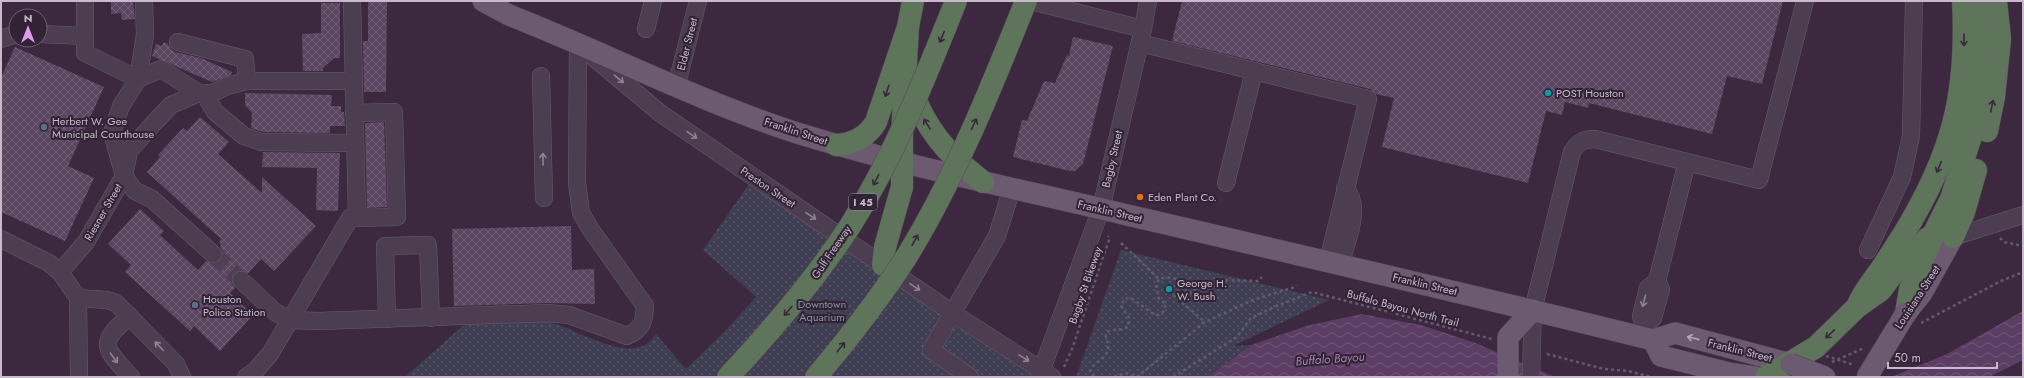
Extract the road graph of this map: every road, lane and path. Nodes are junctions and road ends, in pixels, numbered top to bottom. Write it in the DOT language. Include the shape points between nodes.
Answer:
graph roads {
  1 [pos="84,1"];
  2 [pos="144,1"];
  3 [pos="352,1"];
  4 [pos="483,1"];
  5 [pos="653,1"];
  6 [pos="696,1"];
  7 [pos="913,1"];
  8 [pos="956,1"];
  9 [pos="1026,1"];
  10 [pos="1031,1"];
  11 [pos="1148,1"];
  12 [pos="1158,1"];
  13 [pos="1804,1"];
  14 [pos="1914,1"];
  15 [pos="1963,1"];
  16 [pos="1984,1"];
  17 [pos="1996,1"];
  18 [pos="908,27"];
  19 [pos="646,29"];
  20 [pos="48,34"];
  21 [pos="85,36"];
  22 [pos="1142,36"];
  23 [pos="178,42"];
  24 [pos="578,45"];
  25 [pos="905,55"];
  26 [pos="1254,71"];
  27 [pos="542,76"];
  28 [pos="138,79"];
  29 [pos="247,82"];
  30 [pos="354,82"];
  31 [pos="676,87"];
  32 [pos="201,93"];
  33 [pos="354,113"];
  34 [pos="355,143"];
  35 [pos="836,145"];
  36 [pos="1686,162"];
  37 [pos="901,163"];
  38 [pos="124,176"];
  39 [pos="983,182"];
  40 [pos="1226,183"];
  41 [pos="1012,188"];
  42 [pos="544,198"];
  43 [pos="1101,209"];
  44 [pos="2023,215"];
  45 [pos="357,218"];
  46 [pos="1944,234"];
  47 [pos="1,239"];
  48 [pos="1121,243"];
  49 [pos="2010,243"];
  50 [pos="2023,246"];
  51 [pos="1868,250"];
  52 [pos="213,254"];
  53 [pos="1334,263"];
  54 [pos="883,265"];
  55 [pos="60,272"];
  56 [pos="1262,277"];
  57 [pos="1159,279"];
  58 [pos="241,280"];
  59 [pos="1296,285"];
  60 [pos="1173,295"];
  61 [pos="78,298"];
  62 [pos="1859,301"];
  63 [pos="1533,310"];
  64 [pos="1906,313"];
  65 [pos="954,314"];
  66 [pos="130,316"];
  67 [pos="431,318"];
  68 [pos="387,319"];
  69 [pos="290,320"];
  70 [pos="1205,322"];
  71 [pos="1646,334"];
  72 [pos="1503,341"];
  73 [pos="1544,353"];
  74 [pos="1826,356"];
  75 [pos="1790,364"];
  76 [pos="1049,372"];
  77 [pos="1861,372"];
  78 [pos="79,377"];
  79 [pos="131,377"];
  80 [pos="182,377"];
  81 [pos="246,377"];
  82 [pos="728,377"];
  83 [pos="816,377"];
  84 [pos="970,377"];
  85 [pos="1094,377"];
  86 [pos="1114,377"];
  87 [pos="1137,377"];
  88 [pos="1172,377"];
  89 [pos="1508,377"];
  90 [pos="1531,377"];
  91 [pos="1650,377"];
  92 [pos="1755,377"];
  93 [pos="1766,377"];
  94 [pos="1825,377"];
  1 -- 21 [label="street"];
  2 -- 28 [label="street" via="145,35"];
  3 -- 30 [label="street"];
  4 -- 24 [label="main road, Preston Street" via="508,16"];
  5 -- 19 [label="street"];
  6 -- 31 [label="street, Elder Street"];
  7 -- 18 [label="highway"];
  8 -- 82 [label="highway, Gulf Freeway / I 45, one-way, bridge" via="897,140 850,225 798,299"];
  83 -- 9 [label="highway, one-way, bridge" via="878,298 933,210 984,104"];
  10 -- 22 [label="street"];
  11 -- 22 [label="street, Bagby Street"];
  12 -- 22 [label="street" via="1156,11"];
  13 -- 36 [label="street" via="1759,180"];
  14 -- 51 [label="street" via="1911,136 1902,176"];
  15 -- 62 [label="highway, one-way" via="1964,37 1960,92 1945,152 1926,195"];
  16 -- 46 [label="highway" via="1982,66 1974,127 1951,200"];
  46 -- 17 [label="highway, one-way" via="1964,212 1994,97 2000,39"];
  18 -- 25 [label="highway"];
  18 -- 35 [label="highway, one-way" via="876,122 867,134"];
  20 -- 21 [label="street"];
  21 -- 28 [label="street" via="85,53"];
  22 -- 26 [label="street"];
  22 -- 43 [label="street, Bagby Street"];
  23 -- 29 [label="street" via="245,58"];
  24 -- 31 [label="main road, Franklin Street"];
  24 -- 54 [label="street, Preston Street, one-way" via="660,113"];
  24 -- 67 [label="street" via="577,183 581,213 645,306 642,325 627,336 569,315 548,313"];
  25 -- 37 [label="highway"];
  39 -- 25 [label="highway, one-way" via="957,161 937,139 919,111 909,85"];
  26 -- 40 [label="street"];
  26 -- 53 [label="street" via="1368,99 1339,211"];
  42 -- 27 [label="street, one-way"];
  28 -- 32 [label="street" via="161,69"];
  28 -- 38 [label="street, Riesner Street" via="121,106 112,133"];
  29 -- 30 [label="street"];
  29 -- 32 [label="street" via="227,86 213,93"];
  30 -- 33 [label="street"];
  31 -- 35 [label="main road, Franklin Street" via="752,117"];
  32 -- 34 [label="street" via="216,112 244,136 261,142"];
  32 -- 38 [label="street" via="170,105 129,151"];
  33 -- 34 [label="street"];
  33 -- 45 [label="street" via="394,112 397,217"];
  34 -- 45 [label="street"];
  35 -- 37 [label="main road, Franklin Street"];
  36 -- 63 [label="street" via="1595,139 1586,139 1578,144 1572,152"];
  36 -- 71 [label="street" via="1657,281 1648,288 1640,316"];
  37 -- 39 [label="main road, Franklin Street"];
  37 -- 54 [label="highway" via="902,187 884,247"];
  38 -- 52 [label="street" via="135,190 152,199"];
  38 -- 55 [label="street, Riesner Street" via="86,242"];
  39 -- 41 [label="main road, Franklin Street"];
  41 -- 43 [label="main road, Franklin Street"];
  41 -- 65 [label="street" via="997,236"];
  43 -- 53 [label="main road, Franklin Street"];
  43 -- 76 [label="street, Bagby Street" via="1090,235"];
  43 -- 76 [label="path, Bagby St Bikeway" via="1109,240 1072,349"];
  44 -- 46 [label="street"];
  45 -- 69 [label="street" via="350,218"];
  46 -- 62 [label="highway" via="1895,271 1881,290"];
  46 -- 64 [label="highway" via="1928,270 1910,289"];
  47 -- 55 [label="street" via="44,259"];
  48 -- 57 [label="path"];
  49 -- 50 [label="path"];
  53 -- 63 [label="main road, Franklin Street"];
  54 -- 65 [label="street, Preston Street, one-way"];
  55 -- 61 [label="street"];
  56 -- 57 [label="path" via="1258,282 1225,280 1213,285 1203,282 1189,294 1179,281 1165,277"];
  57 -- 85 [label="path" via="1157,293 1166,304 1164,312 1158,315 1131,298 1124,299 1122,306 1130,323 1123,330 1112,329 1106,333 1109,344 1107,353 1092,366 1090,371"];
  58 -- 69 [label="street" via="275,312"];
  59 -- 70 [label="path" via="1253,300"];
  60 -- 70 [label="path"];
  61 -- 66 [label="street" via="108,300 116,303"];
  61 -- 78 [label="street"];
  62 -- 75 [label="highway, one-way" via="1816,347"];
  63 -- 71 [label="main road, Franklin Street"];
  63 -- 72 [label="main road"];
  63 -- 90 [label="street, bridge"];
  64 -- 77 [label="main road, Louisiana Street, bridge"];
  65 -- 76 [label="street, Preston Street, one-way"];
  65 -- 84 [label="street" via="931,350"];
  66 -- 79 [label="street, one-way" via="111,333 107,346 114,359"];
  80 -- 66 [label="street, one-way" via="176,364"];
  67 -- 68 [label="street"];
  67 -- 68 [label="street" via="428,245 385,246"];
  68 -- 69 [label="street"];
  69 -- 81 [label="street" via="270,354"];
  70 -- 87 [label="path"];
  75 -- 71 [label="main road, Franklin Street, one-way" via="1675,334"];
  71 -- 92 [label="main road, Franklin Street" via="1661,356"];
  72 -- 88 [label="path, Buffalo Bayou North Trail" via="1312,292 1251,318 1237,337"];
  72 -- 89 [label="main road, bridge"];
  73 -- 91 [label="path" via="1604,369 1628,371"];
  74 -- 77 [label="path, bridge" via="1850,363"];
  75 -- 93 [label="highway"];
  75 -- 94 [label="main road, Franklin Street, bridge"];
  86 -- 87 [label="path" via="1126,373"];
}
